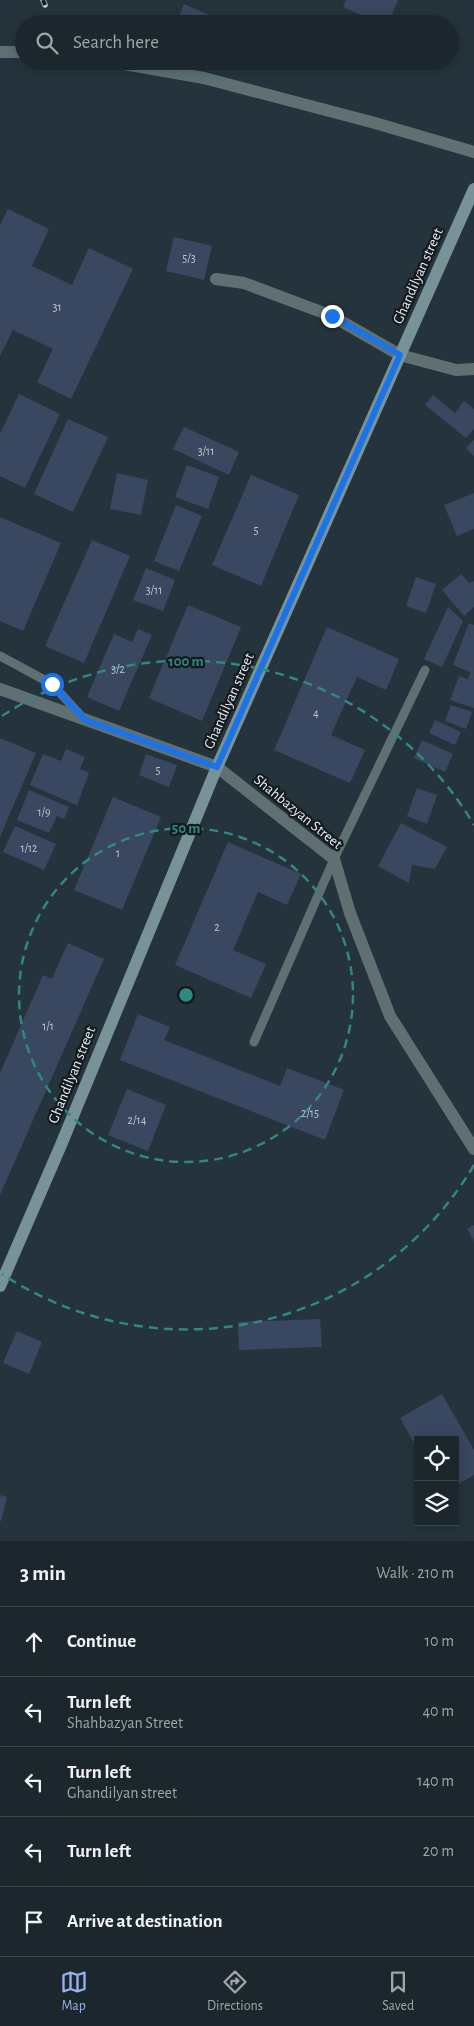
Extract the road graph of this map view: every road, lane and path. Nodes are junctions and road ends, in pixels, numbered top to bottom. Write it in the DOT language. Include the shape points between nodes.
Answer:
graph roads {
  1 [pos="0,52"];
  2 [pos="15,52"];
  3 [pos="158,70"];
  4 [pos="474,152"];
  5 [pos="474,190"];
  6 [pos="216,279"];
  7 [pos="400,355"];
  8 [pos="474,369"];
  9 [pos="0,656"];
  10 [pos="424,670"];
  11 [pos="0,690"];
  12 [pos="85,720"];
  13 [pos="217,767"];
  14 [pos="334,860"];
  15 [pos="254,1042"];
  16 [pos="474,1149"];
  17 [pos="0,1286"];
  1 -- 2 [label="street"];
  3 -- 4 [label="street" via="204,78 375,122"];
  5 -- 7 [label="main road, Ghandilyan street"];
  6 -- 7 [label="street" via="244,284 332,316"];
  7 -- 8 [label="street" via="456,370"];
  7 -- 13 [label="main road, Ghandilyan street"];
  9 -- 12 [label="lane" via="52,684"];
  10 -- 14 [label="lane"];
  11 -- 12 [label="street, Shahbazyan Street"];
  12 -- 13 [label="street, Shahbazyan Street"];
  13 -- 14 [label="street, Shahbazyan Street"];
  13 -- 17 [label="main road, Ghandilyan street"];
  14 -- 15 [label="lane"];
  14 -- 16 [label="street, Shahbazyan Street" via="350,913 390,1016"];
}
